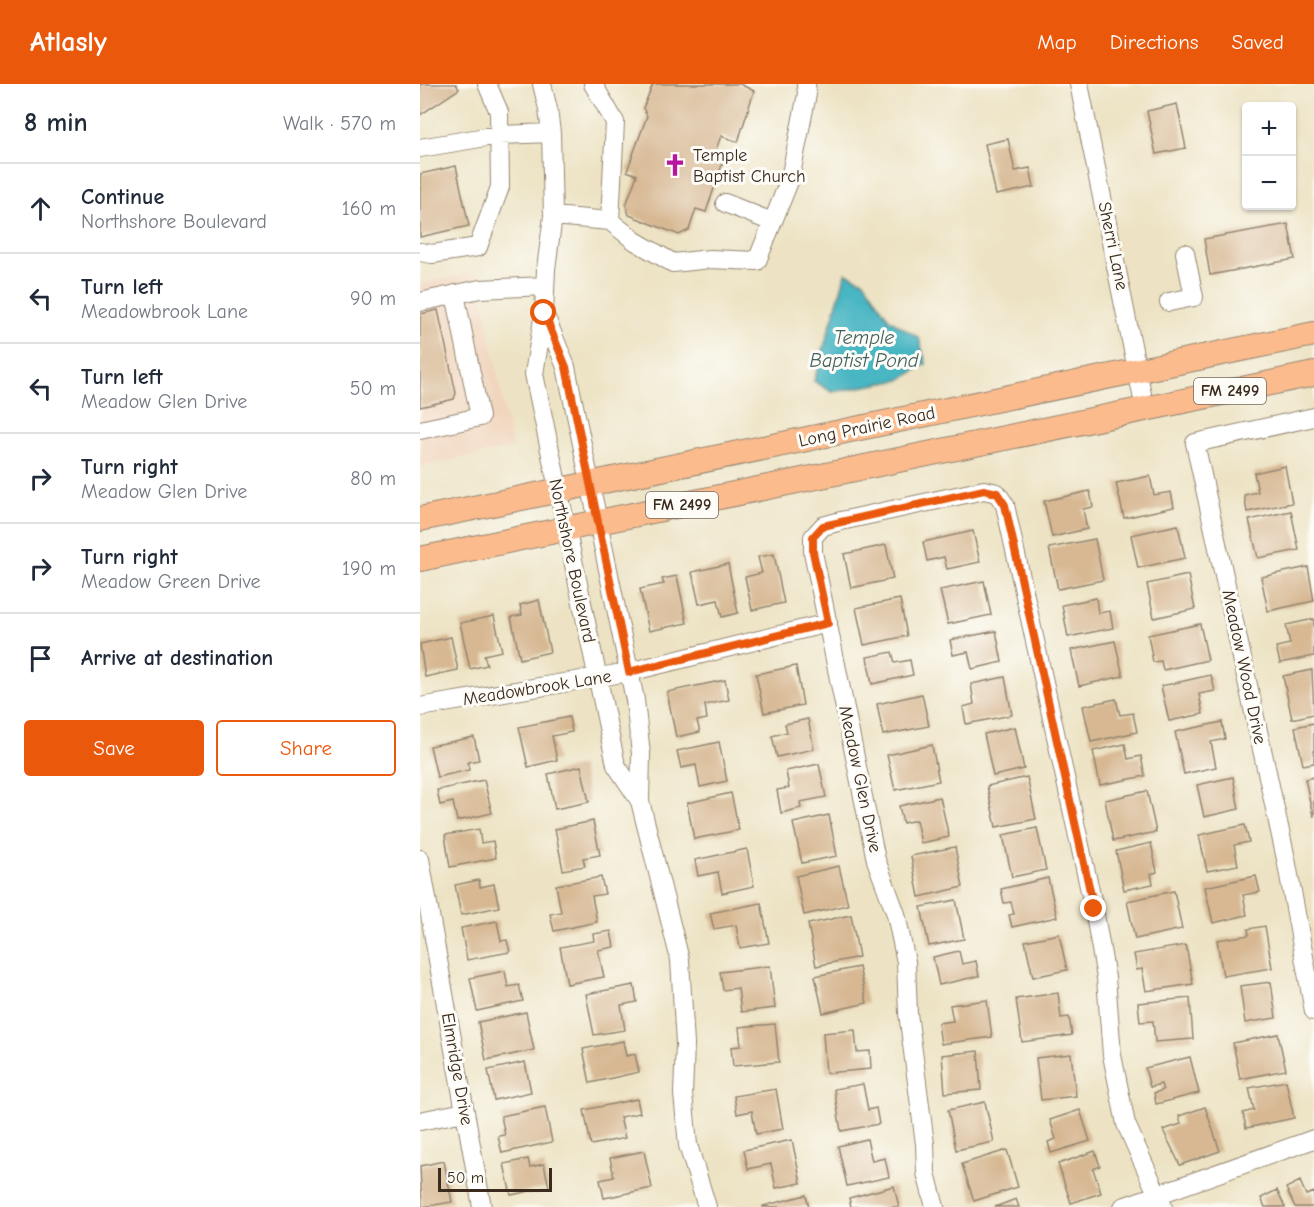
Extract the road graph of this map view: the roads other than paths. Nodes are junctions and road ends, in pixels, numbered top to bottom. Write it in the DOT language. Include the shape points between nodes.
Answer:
graph roads {
  1 [pos="487,84"];
  2 [pos="542,84"];
  3 [pos="592,84"];
  4 [pos="806,84"];
  5 [pos="1078,84"];
  6 [pos="550,133"];
  7 [pos="498,135"];
  8 [pos="420,148"];
  9 [pos="724,203"];
  10 [pos="553,216"];
  11 [pos="610,221"];
  12 [pos="772,222"];
  13 [pos="420,252"];
  14 [pos="1185,253"];
  15 [pos="545,286"];
  16 [pos="455,294"];
  17 [pos="420,302"];
  18 [pos="1169,302"];
  19 [pos="544,313"];
  20 [pos="1314,334"];
  21 [pos="1137,371"];
  22 [pos="1314,374"];
  23 [pos="1145,409"];
  24 [pos="1314,417"];
  25 [pos="420,430"];
  26 [pos="591,485"];
  27 [pos="558,491"];
  28 [pos="420,519"];
  29 [pos="597,522"];
  30 [pos="566,529"];
  31 [pos="420,559"];
  32 [pos="828,623"];
  33 [pos="629,672"];
  34 [pos="596,679"];
  35 [pos="420,707"];
  36 [pos="640,801"];
  37 [pos="420,859"];
  38 [pos="1314,1011"];
  39 [pos="464,1112"];
  40 [pos="420,1121"];
  41 [pos="1314,1139"];
  42 [pos="1160,1202"];
  43 [pos="482,1207"];
  44 [pos="707,1207"];
  45 [pos="935,1207"];
  46 [pos="1123,1207"];
  1 -- 7 [label="street" via="499,112"];
  2 -- 6 [label="street, Northshore Boulevard"];
  3 -- 11 [label="street" via="615,122"];
  4 -- 12 [label="street" via="790,179"];
  5 -- 21 [label="street, Sherri Lane"];
  6 -- 7 [label="street"];
  6 -- 10 [label="street, Northshore Boulevard"];
  7 -- 8 [label="street"];
  7 -- 13 [label="street" via="500,187 478,247 432,254"];
  9 -- 12 [label="street"];
  10 -- 11 [label="street"];
  10 -- 15 [label="street, Northshore Boulevard"];
  11 -- 12 [label="street" via="673,263 757,261"];
  14 -- 18 [label="street" via="1194,297"];
  15 -- 16 [label="street"];
  15 -- 19 [label="street, Northshore Boulevard"];
  16 -- 17 [label="street"];
  16 -- 25 [label="street" via="480,417"];
  19 -- 26 [label="street, Northshore Boulevard" via="566,367"];
  19 -- 27 [label="street, Northshore Boulevard" via="534,374"];
  20 -- 21 [label="main road, Long Prairie Road / FM 2499"];
  21 -- 23 [label="street, Sherri Lane"];
  21 -- 26 [label="main road, Long Prairie Road / FM 2499"];
  22 -- 23 [label="main road, FM 2499"];
  23 -- 29 [label="main road, FM 2499"];
  24 -- 38 [label="street, Meadow Wood Drive" via="1195,443 1286,859"];
  26 -- 27 [label="main road, Long Prairie Road / FM 2499"];
  26 -- 29 [label="street, Northshore Boulevard"];
  27 -- 28 [label="main road, Long Prairie Road / FM 2499"];
  27 -- 30 [label="street, Northshore Boulevard"];
  29 -- 30 [label="main road, FM 2499"];
  29 -- 33 [label="street, Northshore Boulevard"];
  30 -- 31 [label="main road, FM 2499"];
  30 -- 34 [label="street, Northshore Boulevard"];
  32 -- 33 [label="street, Meadowbrook Lane"];
  32 -- 42 [label="street, Meadow Glen Drive" via="813,552 813,537 823,526 984,490 994,492 1005,505 1091,897 1106,978 1112,1055 1126,1124"];
  32 -- 45 [label="street, Meadow Glen Drive" via="876,860 896,914 906,962 926,1173"];
  33 -- 34 [label="street, Meadowbrook Lane"];
  33 -- 36 [label="street, Northshore Boulevard" via="641,754"];
  34 -- 35 [label="street, Meadowbrook Lane"];
  34 -- 36 [label="street, Northshore Boulevard" via="616,765"];
  36 -- 44 [label="street, Northshore Boulevard" via="680,960 688,1145"];
  37 -- 39 [label="street, Elmridge Drive"];
  39 -- 40 [label="street"];
  39 -- 43 [label="street, Elmridge Drive"];
  41 -- 42 [label="street"];
  42 -- 46 [label="street"];
}
